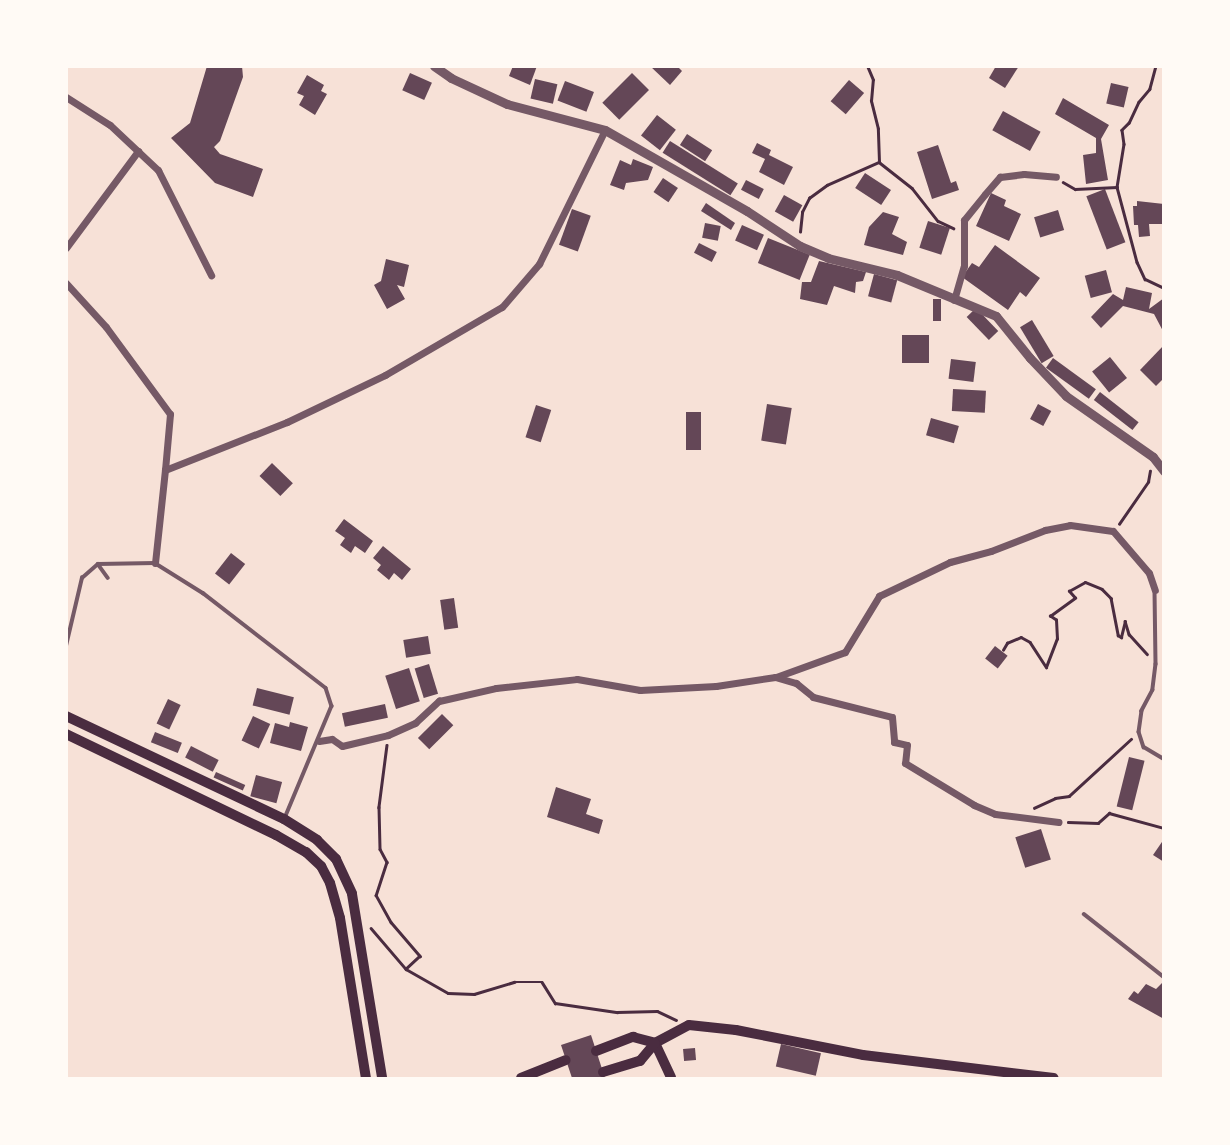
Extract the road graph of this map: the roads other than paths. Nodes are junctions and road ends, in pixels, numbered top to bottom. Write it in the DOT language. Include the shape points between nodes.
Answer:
graph roads {
  1 [pos="434,66"];
  2 [pos="66,97"];
  3 [pos="605,130"];
  4 [pos="138,151"];
  5 [pos="1055,177"];
  6 [pos="66,248"];
  7 [pos="211,275"];
  8 [pos="66,283"];
  9 [pos="954,300"];
  10 [pos="1164,454"];
  11 [pos="1153,457"];
  12 [pos="164,470"];
  13 [pos="1164,471"];
  14 [pos="155,562"];
  15 [pos="98,564"];
  16 [pos="108,578"];
  17 [pos="1155,590"];
  18 [pos="66,646"];
  19 [pos="775,677"];
  20 [pos="66,716"];
  21 [pos="66,734"];
  22 [pos="319,741"];
  23 [pos="1164,759"];
  24 [pos="284,819"];
  25 [pos="1058,822"];
  26 [pos="276,835"];
  27 [pos="1083,914"];
  28 [pos="1164,977"];
  29 [pos="655,1043"];
  30 [pos="596,1051"];
  31 [pos="566,1060"];
  32 [pos="603,1072"];
  33 [pos="366,1079"];
  34 [pos="382,1079"];
  35 [pos="521,1079"];
  36 [pos="671,1079"];
  37 [pos="1054,1079"];
  1 -- 3 [label="street" via="507,104"];
  2 -- 4 [label="street" via="110,125"];
  3 -- 9 [label="street" via="800,246 897,275"];
  3 -- 12 [label="street" via="539,264 502,307 385,375 287,422"];
  4 -- 6 [label="street"];
  4 -- 7 [label="street" via="158,170"];
  5 -- 9 [label="street" via="1000,177 964,220 964,266"];
  8 -- 12 [label="street" via="106,327 170,414"];
  9 -- 11 [label="street" via="996,316 1066,396"];
  10 -- 11 [label="street"];
  11 -- 13 [label="street"];
  12 -- 14 [label="street"];
  14 -- 15 [label="lane"];
  14 -- 22 [label="lane" via="203,593 326,688 332,706"];
  15 -- 16 [label="lane"];
  15 -- 18 [label="lane" via="82,578"];
  17 -- 19 [label="street" via="1149,573 1113,531 1070,526 1045,530 950,562 879,596 845,652"];
  17 -- 23 [label="lane" via="1156,664 1139,732 1144,747"];
  19 -- 22 [label="street" via="716,687 640,690 577,679 496,688 439,701 415,723 388,735 342,746 332,739"];
  19 -- 25 [label="street" via="796,684 813,697 892,717 894,742 907,745 905,762 974,804 995,814"];
  20 -- 24 [label="main road"];
  21 -- 26 [label="main road"];
  22 -- 24 [label="lane"];
  24 -- 26 [label="main road"];
  24 -- 34 [label="main road" via="317,840 345,874"];
  26 -- 33 [label="main road" via="306,852 330,883 340,918"];
  27 -- 28 [label="lane"];
  29 -- 30 [label="main road" via="634,1037"];
  29 -- 32 [label="main road" via="640,1061"];
  29 -- 36 [label="main road"];
  29 -- 37 [label="main road" via="689,1025 863,1055"];
  31 -- 35 [label="main road"];
}
